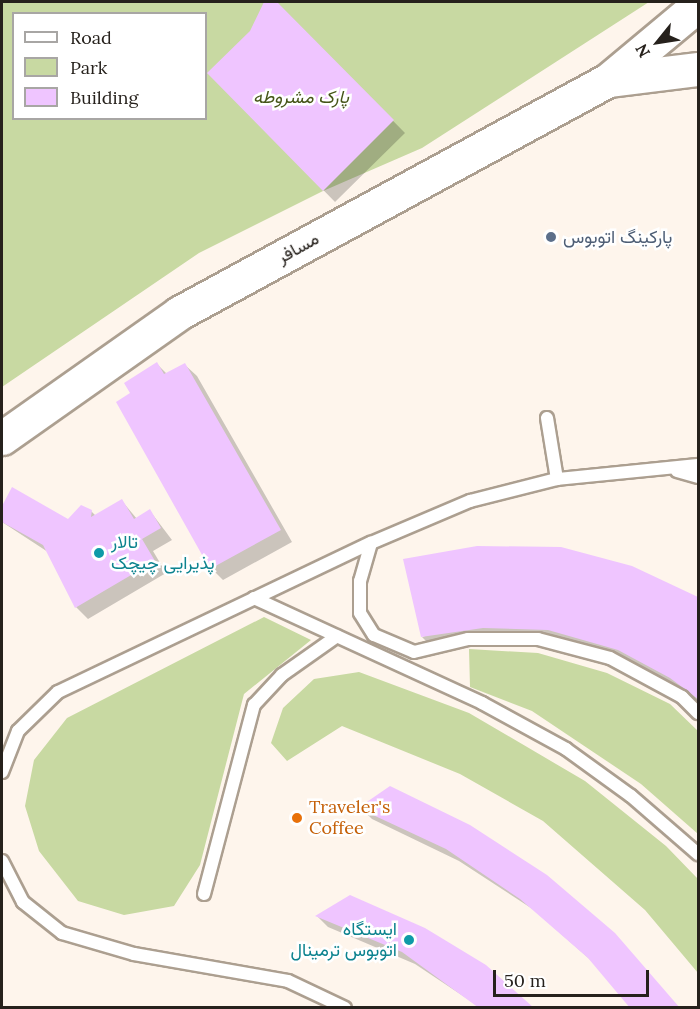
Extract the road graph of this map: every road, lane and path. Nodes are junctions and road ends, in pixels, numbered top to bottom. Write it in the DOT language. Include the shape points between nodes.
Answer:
graph roads {
  1 [pos="699,5"];
  2 [pos="699,69"];
  3 [pos="608,80"];
  4 [pos="547,418"];
  5 [pos="2,438"];
  6 [pos="699,465"];
  7 [pos="674,470"];
  8 [pos="699,477"];
  9 [pos="557,479"];
  10 [pos="371,543"];
  11 [pos="254,598"];
  12 [pos="337,636"];
  13 [pos="699,713"];
  14 [pos="2,772"];
  15 [pos="699,854"];
  16 [pos="2,861"];
  17 [pos="204,894"];
  18 [pos="345,1008"];
  1 -- 3 [label="main road"];
  2 -- 3 [label="main road"];
  3 -- 5 [label="main road, مسافر" via="179,313"];
  4 -- 9 [label="lane"];
  6 -- 7 [label="lane"];
  7 -- 8 [label="lane"];
  7 -- 9 [label="lane" via="630,469"];
  9 -- 10 [label="lane" via="470,501"];
  10 -- 11 [label="lane"];
  10 -- 13 [label="lane" via="360,581 360,613 374,635 414,652 468,639 538,639 610,658 682,697"];
  11 -- 12 [label="lane"];
  11 -- 14 [label="lane" via="58,692 18,731"];
  12 -- 15 [label="lane" via="482,703 566,749 631,795"];
  12 -- 17 [label="lane" via="282,675 254,705"];
  16 -- 18 [label="lane" via="22,902 62,933 134,954 288,981"];
}
